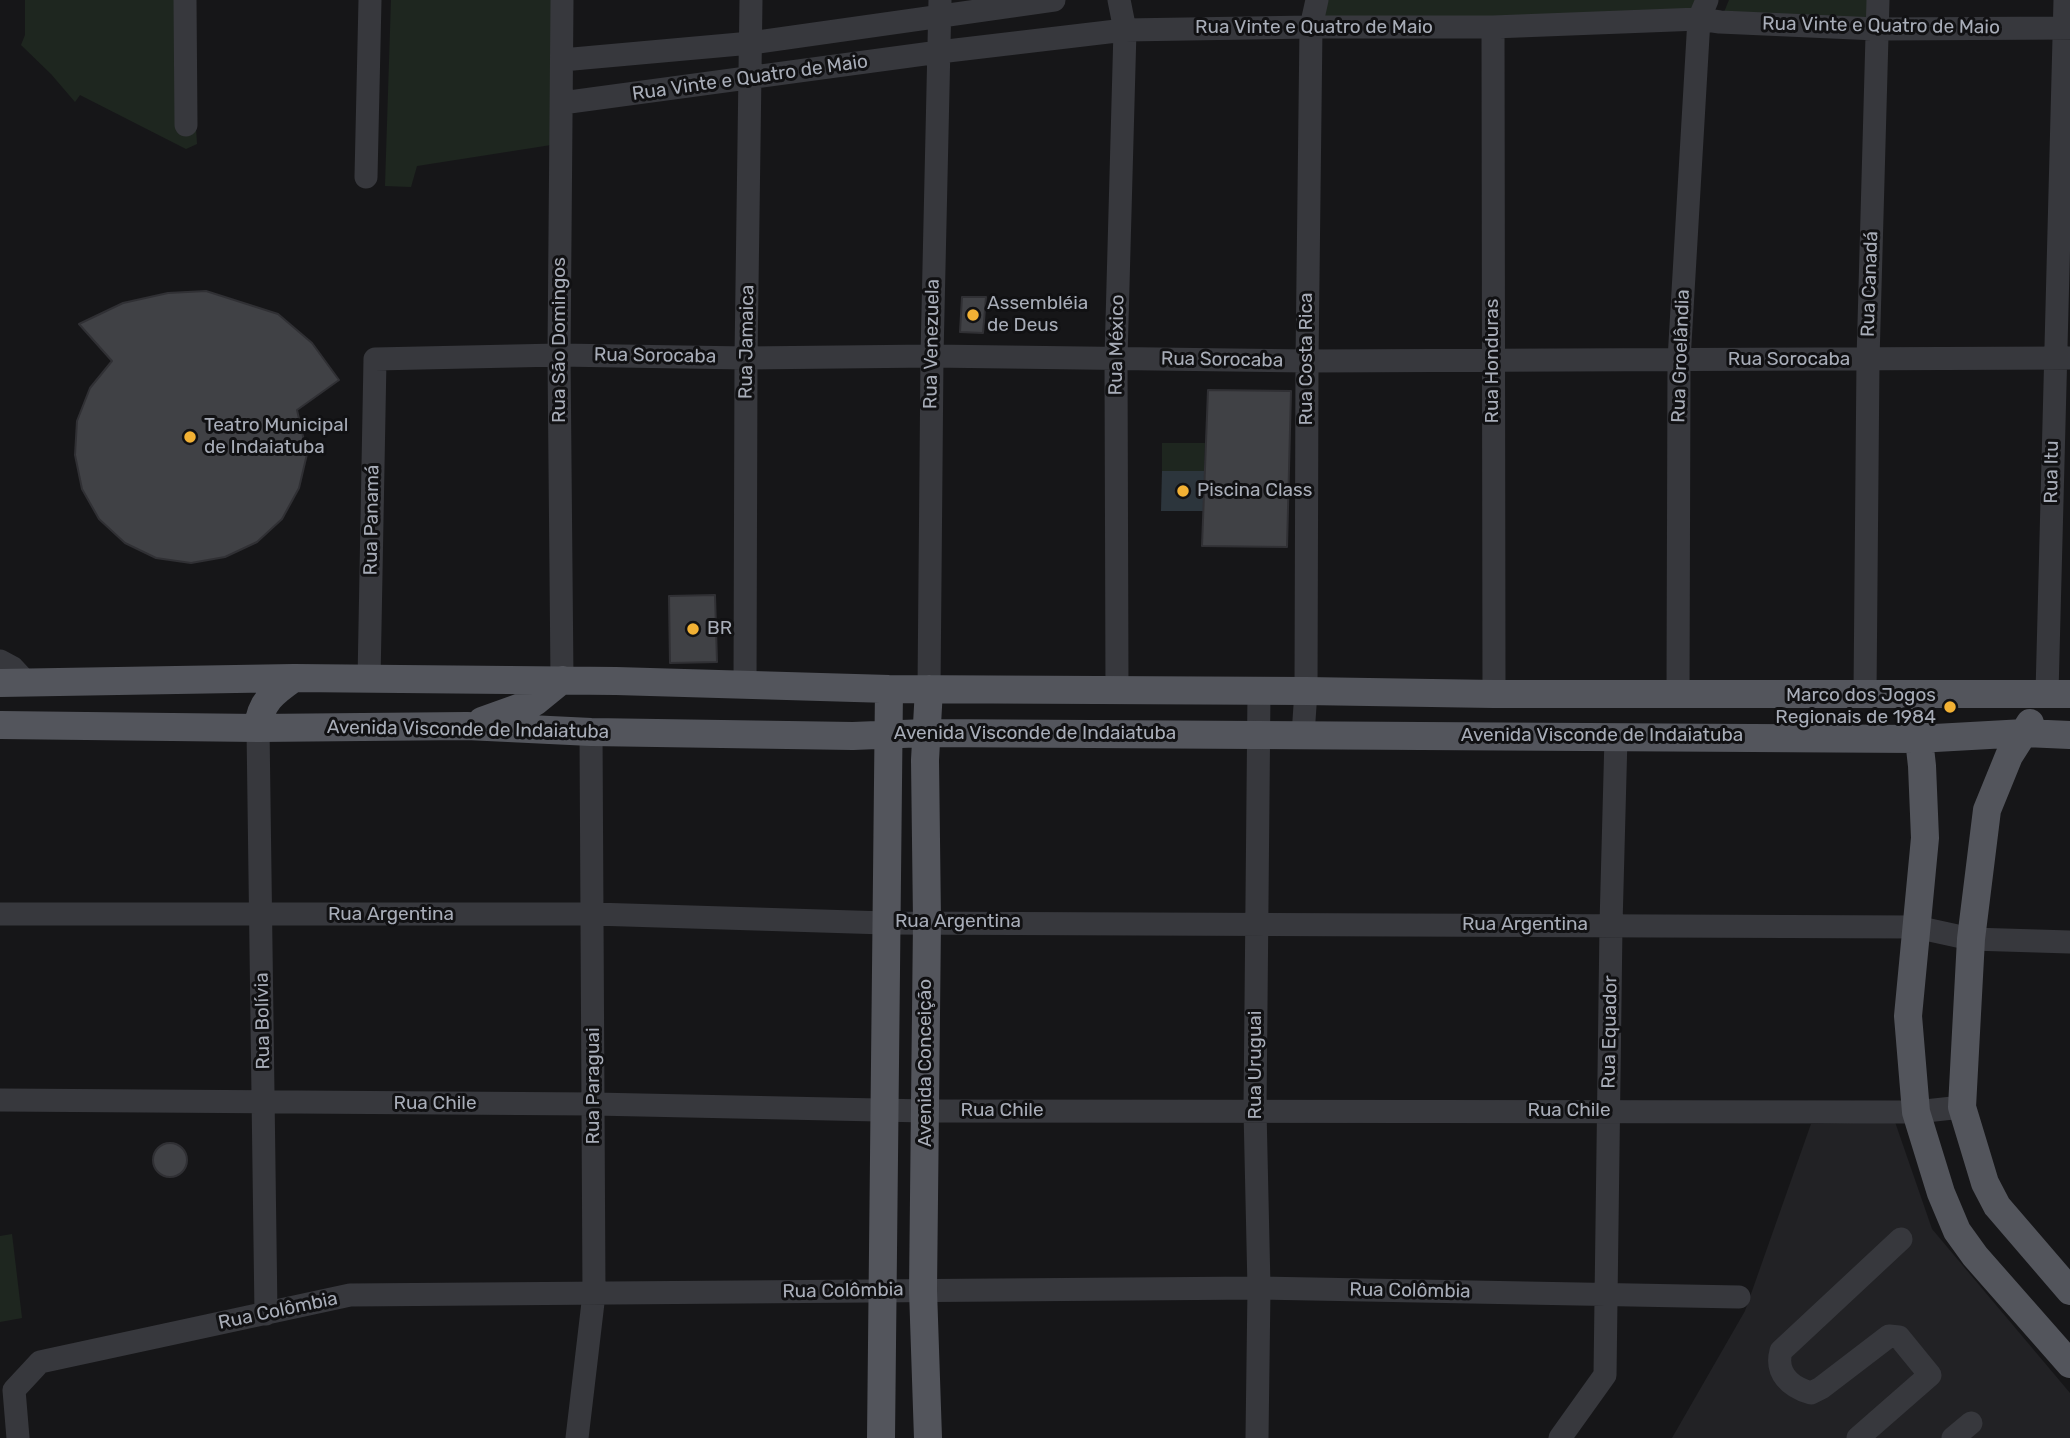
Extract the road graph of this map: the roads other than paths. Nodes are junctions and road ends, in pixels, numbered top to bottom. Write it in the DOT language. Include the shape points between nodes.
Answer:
graph roads {
  1 [pos="185,0"];
  2 [pos="370,0"];
  3 [pos="562,0"];
  4 [pos="751,0"];
  5 [pos="1054,0"];
  6 [pos="1119,0"];
  7 [pos="1317,0"];
  8 [pos="1878,0"];
  9 [pos="2065,0"];
  10 [pos="940,8"];
  11 [pos="1703,10"];
  12 [pos="1311,27"];
  13 [pos="1493,27"];
  14 [pos="2066,28"];
  15 [pos="1877,29"];
  16 [pos="1125,30"];
  17 [pos="751,43"];
  18 [pos="939,52"];
  19 [pos="562,60"];
  20 [pos="751,78"];
  21 [pos="562,103"];
  22 [pos="186,125"];
  23 [pos="366,177"];
  24 [pos="559,355"];
  25 [pos="932,356"];
  26 [pos="746,358"];
  27 [pos="1116,358"];
  28 [pos="2062,358"];
  29 [pos="374,359"];
  30 [pos="1493,360"];
  31 [pos="1679,360"];
  32 [pos="1868,360"];
  33 [pos="1307,361"];
  34 [pos="0,661"];
  35 [pos="294,678"];
  36 [pos="369,680"];
  37 [pos="562,680"];
  38 [pos="14,683"];
  39 [pos="745,685"];
  40 [pos="889,689"];
  41 [pos="929,689"];
  42 [pos="1117,691"];
  43 [pos="1259,691"];
  44 [pos="1306,691"];
  45 [pos="1865,693"];
  46 [pos="2058,693"];
  47 [pos="1494,694"];
  48 [pos="1678,694"];
  49 [pos="1914,694"];
  50 [pos="0,725"];
  51 [pos="467,726"];
  52 [pos="258,728"];
  53 [pos="591,732"];
  54 [pos="926,733"];
  55 [pos="2025,733"];
  56 [pos="887,734"];
  57 [pos="2070,734"];
  58 [pos="1258,735"];
  59 [pos="1303,735"];
  60 [pos="1616,737"];
  61 [pos="1917,738"];
  62 [pos="0,914"];
  63 [pos="594,914"];
  64 [pos="261,915"];
  65 [pos="927,921"];
  66 [pos="886,923"];
  67 [pos="1256,924"];
  68 [pos="1611,925"];
  69 [pos="1916,927"];
  70 [pos="1971,939"];
  71 [pos="2070,942"];
  72 [pos="0,1100"];
  73 [pos="265,1103"];
  74 [pos="594,1104"];
  75 [pos="1962,1107"];
  76 [pos="886,1109"];
  77 [pos="1255,1110"];
  78 [pos="926,1111"];
  79 [pos="1609,1111"];
  80 [pos="1916,1112"];
  81 [pos="1901,1239"];
  82 [pos="1259,1288"];
  83 [pos="923,1290"];
  84 [pos="2070,1291"];
  85 [pos="882,1292"];
  86 [pos="594,1294"];
  87 [pos="1606,1295"];
  88 [pos="1739,1297"];
  89 [pos="266,1314"];
  90 [pos="2070,1364"];
  91 [pos="1971,1423"];
  92 [pos="18,1438"];
  93 [pos="577,1438"];
  94 [pos="881,1438"];
  95 [pos="928,1438"];
  96 [pos="1257,1438"];
  97 [pos="1560,1438"];
  98 [pos="1858,1438"];
  99 [pos="1953,1438"];
  1 -- 22 [label="street"];
  2 -- 23 [label="street"];
  3 -- 19 [label="street, Rua São Domingos"];
  4 -- 17 [label="street, Rua Jamaica"];
  5 -- 10 [label="street, Rua Vinte e Quatro de Maio"];
  6 -- 16 [label="street, Rua México"];
  7 -- 12 [label="street, Rua Costa Rica"];
  8 -- 15 [label="street, Rua Canadá"];
  9 -- 14 [label="street, Rua Itu"];
  10 -- 17 [label="street, Rua Vinte e Quatro de Maio"];
  10 -- 18 [label="street, Rua Venezuela"];
  11 -- 13 [label="street, Rua Vinte e Quatro de Maio"];
  11 -- 15 [label="street, Rua Vinte e Quatro de Maio" via="1720,22"];
  11 -- 31 [label="street, Rua Groelândia"];
  12 -- 13 [label="street, Rua Vinte e Quatro de Maio"];
  12 -- 16 [label="street, Rua Vinte e Quatro de Maio"];
  12 -- 33 [label="street, Rua Costa Rica"];
  13 -- 30 [label="street, Rua Honduras"];
  14 -- 15 [label="street, Rua Vinte e Quatro de Maio"];
  14 -- 28 [label="street, Rua Itu"];
  15 -- 32 [label="street, Rua Canadá"];
  16 -- 18 [label="street, Rua Vinte e Quatro de Maio"];
  16 -- 27 [label="street, Rua México"];
  17 -- 19 [label="street, Rua Vinte e Quatro de Maio"];
  17 -- 20 [label="street, Rua Jamaica"];
  18 -- 20 [label="street, Rua Vinte e Quatro de Maio"];
  18 -- 25 [label="street, Rua Venezuela"];
  19 -- 21 [label="street, Rua São Domingos"];
  20 -- 21 [label="street, Rua Vinte e Quatro de Maio"];
  20 -- 26 [label="street, Rua Jamaica"];
  21 -- 24 [label="street, Rua São Domingos"];
  24 -- 26 [label="street, Rua Sorocaba"];
  24 -- 29 [label="street, Rua Sorocaba"];
  24 -- 37 [label="street, Rua São Domingos"];
  25 -- 26 [label="street, Rua Sorocaba"];
  25 -- 27 [label="street, Rua Sorocaba"];
  25 -- 41 [label="street, Rua Venezuela"];
  26 -- 39 [label="street, Rua Jamaica"];
  27 -- 33 [label="street, Rua Sorocaba"];
  27 -- 42 [label="street, Rua México"];
  28 -- 32 [label="street, Rua Sorocaba"];
  28 -- 46 [label="street, Rua Itu"];
  29 -- 36 [label="street, Rua Panamá"];
  30 -- 31 [label="street, Rua Sorocaba"];
  30 -- 33 [label="street, Rua Sorocaba"];
  30 -- 47 [label="street, Rua Honduras"];
  31 -- 32 [label="street, Rua Sorocaba"];
  31 -- 48 [label="street, Rua Groelândia"];
  32 -- 45 [label="street, Rua Canadá"];
  33 -- 44 [label="street, Rua Costa Rica"];
  34 -- 38 [label="street" via="13,668"];
  35 -- 36 [label="main road"];
  35 -- 38 [label="main road"];
  35 -- 52 [label="main road" via="266,700"];
  36 -- 37 [label="main road"];
  37 -- 39 [label="main road"];
  37 -- 51 [label="main road" via="535,702"];
  39 -- 40 [label="main road"];
  40 -- 41 [label="main road"];
  40 -- 56 [label="main road"];
  41 -- 42 [label="main road"];
  41 -- 54 [label="main road, Avenida Conceição"];
  42 -- 43 [label="main road"];
  43 -- 44 [label="main road"];
  43 -- 58 [label="street, Rua Uruguai"];
  44 -- 47 [label="main road"];
  44 -- 59 [label="street, Rua Costa Rica"];
  45 -- 48 [label="main road"];
  45 -- 49 [label="main road"];
  46 -- 49 [label="main road"];
  46 -- 55 [label="main road"];
  47 -- 48 [label="main road"];
  49 -- 61 [label="main road"];
  50 -- 52 [label="main road, Avenida Visconde de Indaiatuba"];
  51 -- 52 [label="main road, Avenida Visconde de Indaiatuba"];
  51 -- 53 [label="main road, Avenida Visconde de Indaiatuba"];
  52 -- 64 [label="street, Rua Bolívia"];
  53 -- 56 [label="main road, Avenida Visconde de Indaiatuba"];
  53 -- 63 [label="street, Rua Paraguai"];
  54 -- 56 [label="main road, Avenida Visconde de Indaiatuba"];
  54 -- 58 [label="main road, Avenida Visconde de Indaiatuba"];
  54 -- 65 [label="main road, Avenida Conceição"];
  55 -- 57 [label="main road, Avenida Visconde de Indaiatuba"];
  55 -- 61 [label="main road, Avenida Visconde de Indaiatuba"];
  55 -- 70 [label="main road" via="2009,756 1987,810"];
  56 -- 66 [label="main road"];
  58 -- 59 [label="main road, Avenida Visconde de Indaiatuba"];
  58 -- 67 [label="street, Rua Uruguai"];
  59 -- 60 [label="main road, Avenida Visconde de Indaiatuba"];
  60 -- 61 [label="main road, Avenida Visconde de Indaiatuba"];
  60 -- 68 [label="street, Rua Equador"];
  61 -- 69 [label="main road" via="1925,838"];
  62 -- 64 [label="street, Rua Argentina"];
  63 -- 64 [label="street, Rua Argentina"];
  63 -- 66 [label="street, Rua Argentina"];
  63 -- 74 [label="street, Rua Paraguai"];
  64 -- 73 [label="street, Rua Bolívia"];
  65 -- 66 [label="street, Rua Argentina"];
  65 -- 67 [label="street, Rua Argentina"];
  65 -- 78 [label="main road, Avenida Conceição"];
  66 -- 76 [label="main road"];
  67 -- 68 [label="street, Rua Argentina"];
  67 -- 77 [label="street, Rua Uruguai"];
  68 -- 69 [label="street, Rua Argentina"];
  68 -- 79 [label="street, Rua Equador"];
  69 -- 70 [label="street, Rua Argentina"];
  69 -- 80 [label="main road" via="1908,1016"];
  70 -- 71 [label="street, Rua Argentina"];
  70 -- 75 [label="main road"];
  72 -- 73 [label="street, Rua Chile"];
  73 -- 74 [label="street, Rua Chile"];
  73 -- 89 [label="street, Rua Bolívia"];
  74 -- 76 [label="street, Rua Chile"];
  74 -- 86 [label="street, Rua Paraguai"];
  75 -- 80 [label="street, Rua Chile"];
  75 -- 84 [label="main road" via="1985,1183 1997,1206"];
  76 -- 78 [label="street, Rua Chile"];
  76 -- 85 [label="main road"];
  77 -- 78 [label="street, Rua Chile"];
  77 -- 79 [label="street, Rua Chile"];
  77 -- 82 [label="street, Rua Uruguai"];
  78 -- 83 [label="main road, Avenida Conceição"];
  79 -- 80 [label="street, Rua Chile"];
  79 -- 87 [label="street, Rua Equador"];
  80 -- 90 [label="main road" via="1957,1231"];
  81 -- 98 [label="street" via="1781,1351 1778,1361 1780,1371 1798,1389 1811,1393 1889,1336 1899,1336 1930,1376"];
  82 -- 83 [label="street, Rua Colômbia"];
  82 -- 87 [label="street, Rua Colômbia"];
  82 -- 96 [label="street, Rua Uruguai"];
  83 -- 85 [label="street, Rua Colômbia"];
  83 -- 95 [label="main road, Avenida Conceição"];
  85 -- 86 [label="street, Rua Colômbia"];
  85 -- 94 [label="main road"];
  86 -- 89 [label="street, Rua Colômbia" via="350,1295"];
  86 -- 93 [label="street, Rua Paraguai"];
  87 -- 88 [label="street, Rua Colômbia"];
  87 -- 97 [label="street, Rua Equador" via="1605,1374"];
  89 -- 92 [label="street, Rua Colômbia" via="40,1362 14,1390"];
  91 -- 99 [label="street"];
}
